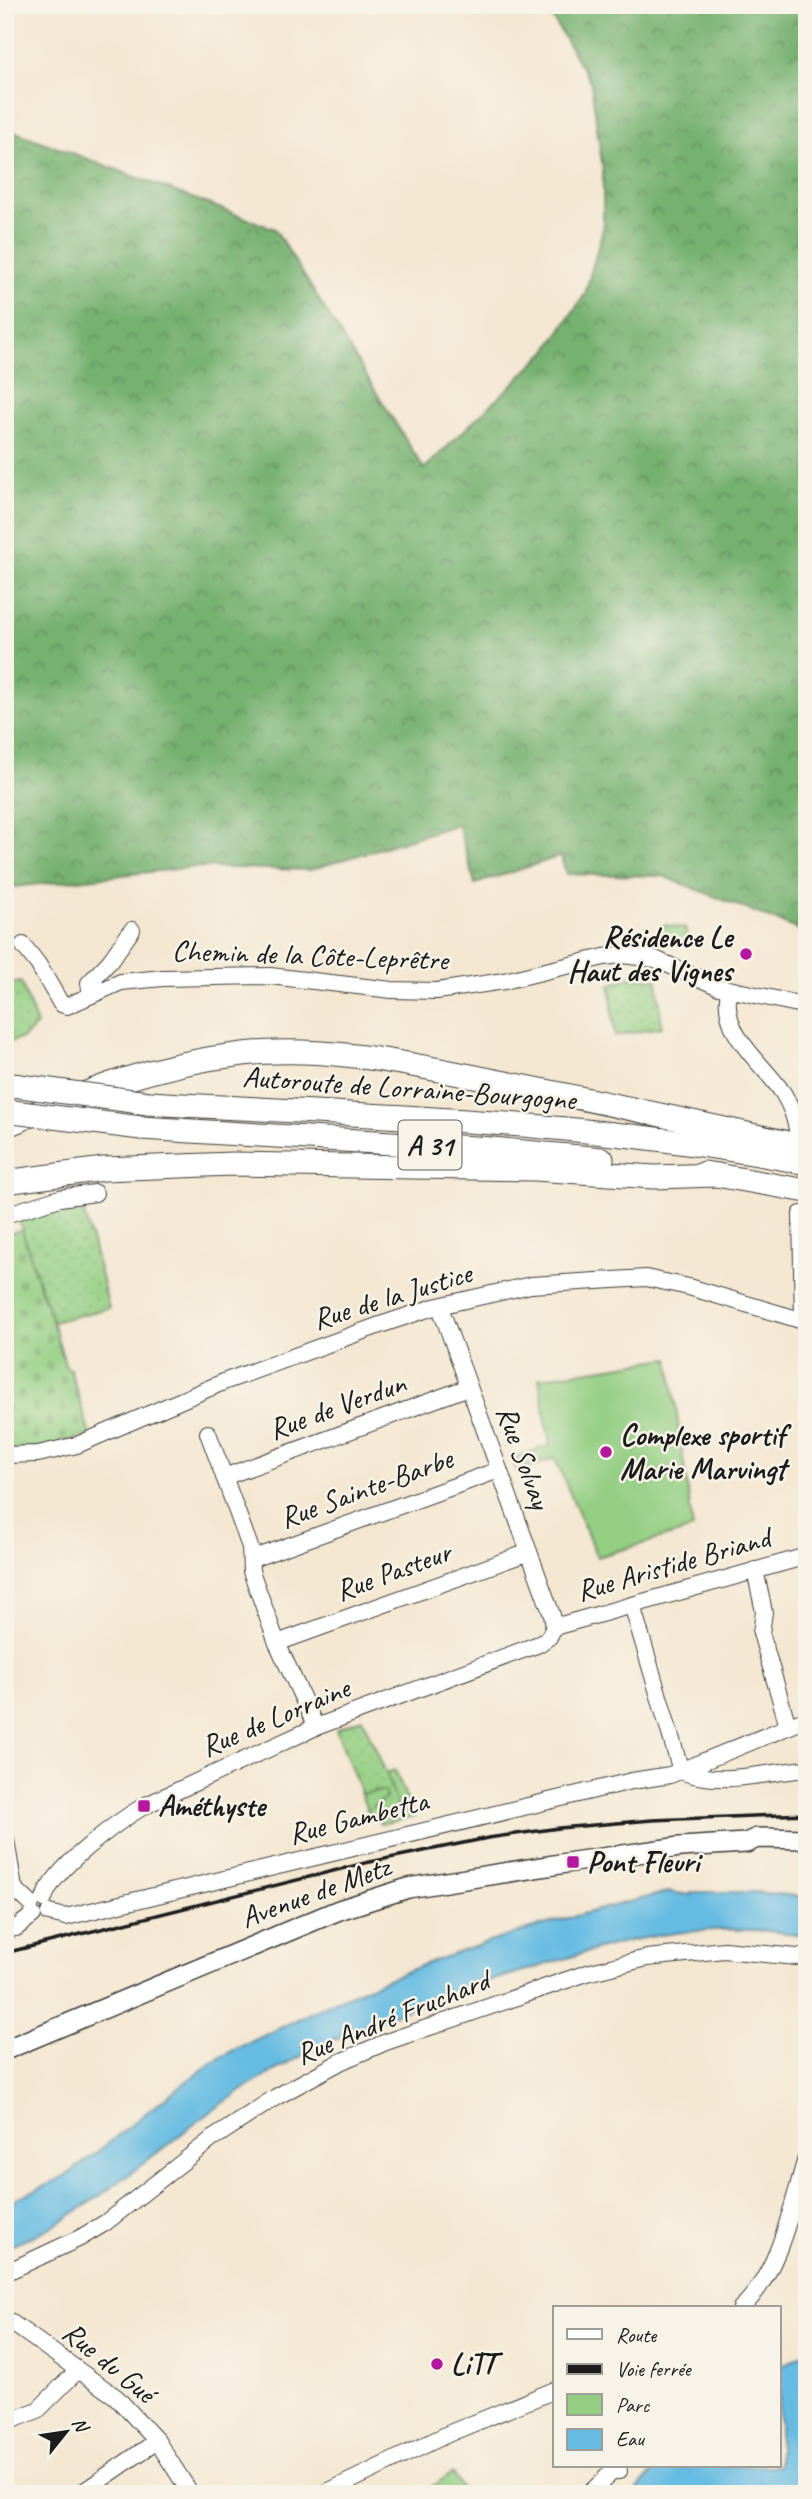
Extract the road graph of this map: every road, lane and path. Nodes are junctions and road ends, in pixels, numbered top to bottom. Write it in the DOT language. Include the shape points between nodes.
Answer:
graph roads {
  1 [pos="132,930"];
  2 [pos="23,946"];
  3 [pos="729,990"];
  4 [pos="91,995"];
  5 [pos="807,1006"];
  6 [pos="5,1084"];
  7 [pos="5,1111"];
  8 [pos="5,1126"];
  9 [pos="802,1141"];
  10 [pos="807,1163"];
  11 [pos="718,1175"];
  12 [pos="5,1182"];
  13 [pos="807,1191"];
  14 [pos="95,1193"];
  15 [pos="801,1214"];
  16 [pos="5,1215"];
  17 [pos="440,1307"];
  18 [pos="805,1321"];
  19 [pos="470,1387"];
  20 [pos="208,1433"];
  21 [pos="5,1455"];
  22 [pos="499,1470"];
  23 [pos="224,1477"];
  24 [pos="529,1552"];
  25 [pos="807,1556"];
  26 [pos="252,1559"];
  27 [pos="755,1570"];
  28 [pos="632,1605"];
  29 [pos="554,1627"];
  30 [pos="277,1643"];
  31 [pos="807,1719"];
  32 [pos="789,1726"];
  33 [pos="316,1727"];
  34 [pos="807,1769"];
  35 [pos="681,1771"];
  36 [pos="5,1834"];
  37 [pos="807,1839"];
  38 [pos="746,1843"];
  39 [pos="807,1851"];
  40 [pos="39,1908"];
  41 [pos="5,1930"];
  42 [pos="807,1958"];
  43 [pos="5,2050"];
  44 [pos="807,2155"];
  45 [pos="5,2273"];
  46 [pos="743,2306"];
  47 [pos="5,2318"];
  48 [pos="78,2370"];
  49 [pos="553,2391"];
  50 [pos="5,2423"];
  51 [pos="157,2441"];
  52 [pos="619,2471"];
  53 [pos="80,2494"];
  54 [pos="191,2494"];
  55 [pos="323,2494"];
  56 [pos="589,2494"];
  1 -- 4 [label="street, Chemin de la Côte-Leprêtre" via="89,983"];
  2 -- 4 [label="street, Chemin de la Côte-Leprêtre" via="61,1004 67,1006"];
  3 -- 4 [label="street, Chemin de la Côte-Leprêtre" via="667,962 622,955 437,991 233,975 121,982"];
  3 -- 5 [label="street, Chemin de la Côte-Leprêtre"];
  3 -- 9 [label="street" via="729,1016 735,1032 782,1092"];
  6 -- 10 [label="highway, Autoroute de Lorraine-Bourgogne / A 31, bridge" via="148,1103 621,1134"];
  7 -- 11 [label="highway, Autoroute de Lorraine-Bourgogne / A 31, bridge" via="141,1128 492,1149"];
  8 -- 9 [label="highway" via="148,1070 194,1060 294,1052 389,1060"];
  11 -- 12 [label="highway" via="232,1164 104,1169"];
  11 -- 13 [label="highway, Autoroute de Lorraine-Bourgogne / A 31"];
  14 -- 16 [label="street"];
  15 -- 18 [label="street"];
  17 -- 18 [label="street, Rue de la Justice" via="531,1285 631,1277 668,1281"];
  17 -- 19 [label="street, Rue Solvay"];
  17 -- 21 [label="street, Rue de la Justice" via="226,1381 77,1445 38,1454"];
  19 -- 22 [label="street, Rue Solvay"];
  19 -- 23 [label="street, Rue de Verdun"];
  20 -- 23 [label="street"];
  22 -- 24 [label="street, Rue Solvay"];
  22 -- 26 [label="street, Rue Sainte-Barbe"];
  23 -- 26 [label="street"];
  24 -- 29 [label="street, Rue Solvay"];
  24 -- 30 [label="street, Rue Pasteur"];
  25 -- 27 [label="street, Rue Aristide Briand"];
  26 -- 30 [label="street" via="251,1571"];
  27 -- 28 [label="street, Rue Aristide Briand"];
  27 -- 32 [label="street" via="764,1612 761,1633"];
  28 -- 29 [label="street, Rue Aristide Briand"];
  28 -- 35 [label="street"];
  29 -- 33 [label="street, Rue de Lorraine" via="539,1644"];
  30 -- 33 [label="street"];
  31 -- 32 [label="street"];
  32 -- 35 [label="street"];
  33 -- 40 [label="street, Rue de Lorraine" via="129,1815 57,1875"];
  34 -- 35 [label="street" via="708,1777"];
  35 -- 40 [label="street, Rue Gambetta" via="66,1917"];
  36 -- 40 [label="street" via="14,1888"];
  37 -- 38 [label="main road, Avenue de Metz" via="757,1838"];
  38 -- 39 [label="main road, Avenue de Metz" via="758,1849"];
  38 -- 43 [label="main road, Avenue de Metz" via="680,1847 388,1893"];
  40 -- 41 [label="street, Rue Gambetta" via="16,1928"];
  42 -- 45 [label="street, Rue André Fruchard" via="724,1950 647,1958 587,1973 386,2042 276,2097 212,2139 105,2223"];
  44 -- 46 [label="street" via="773,2261"];
  47 -- 48 [label="street, Rue du Gué"];
  48 -- 50 [label="street" via="38,2410"];
  48 -- 51 [label="street, Rue du Gué" via="116,2397"];
  49 -- 55 [label="street" via="450,2433"];
  51 -- 53 [label="street"];
  51 -- 54 [label="street, Rue du Gué"];
  52 -- 56 [label="street" via="615,2469"];
}
